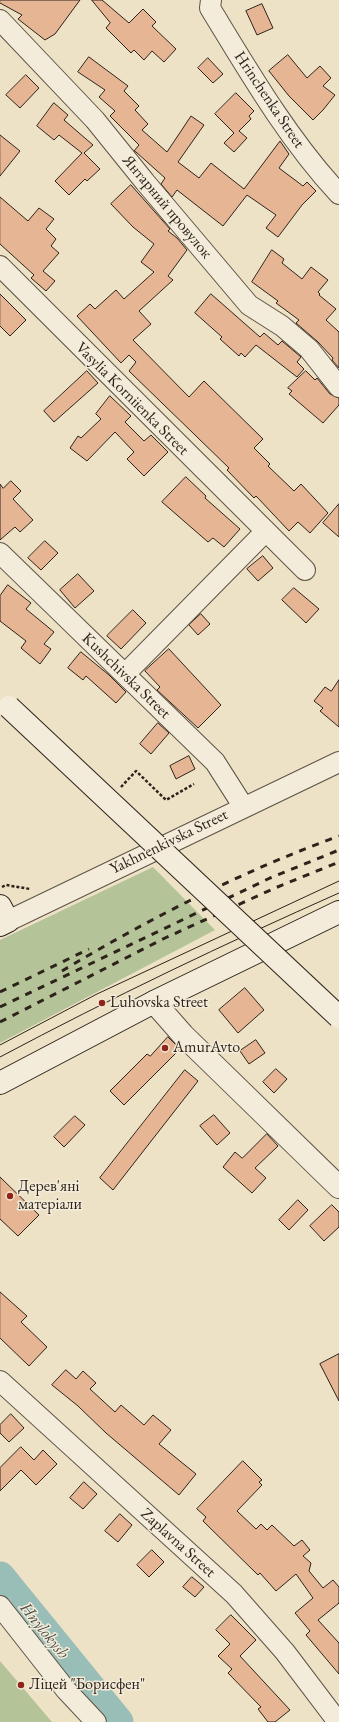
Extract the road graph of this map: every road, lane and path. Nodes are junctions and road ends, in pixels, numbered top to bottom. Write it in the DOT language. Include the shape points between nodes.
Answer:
graph roads {
  1 [pos="211,0"];
  2 [pos="0,20"];
  3 [pos="339,194"];
  4 [pos="0,266"];
  5 [pos="339,387"];
  6 [pos="265,532"];
  7 [pos="0,553"];
  8 [pos="305,570"];
  9 [pos="125,674"];
  10 [pos="4,703"];
  11 [pos="339,762"];
  12 [pos="194,784"];
  13 [pos="120,789"];
  14 [pos="244,806"];
  15 [pos="6,885"];
  16 [pos="32,890"];
  17 [pos="339,912"];
  18 [pos="3,917"];
  19 [pos="154,1002"];
  20 [pos="339,1017"];
  21 [pos="0,1083"];
  22 [pos="339,1187"];
  23 [pos="0,1381"];
  24 [pos="0,1606"];
  25 [pos="96,1722"];
  26 [pos="338,1722"];
  1 -- 3 [label="street, Hrinchenka Street" via="210,8 263,94 321,174"];
  2 -- 5 [label="street, Янтарний провулок" via="95,120 249,305 282,326 309,349"];
  4 -- 6 [label="street, Vasylia Korniienka Street"];
  6 -- 8 [label="street, Vasylia Korniienka Street"];
  6 -- 9 [label="street"];
  7 -- 9 [label="street, Kushchivska Street"];
  9 -- 14 [label="street, Kushchivska Street" via="215,762"];
  10 -- 20 [label="main road, bridge"];
  11 -- 14 [label="street, Yakhnenkivska Street"];
  12 -- 13 [label="path" via="166,800 136,772"];
  14 -- 18 [label="street, Yakhnenkivska Street"];
  15 -- 16 [label="path"];
  17 -- 19 [label="main road"];
  19 -- 21 [label="main road"];
  19 -- 22 [label="main road" via="183,1035"];
  23 -- 26 [label="street, Zaplavna Street" via="234,1594 285,1652"];
  24 -- 25 [label="street" via="66,1690"];
}
